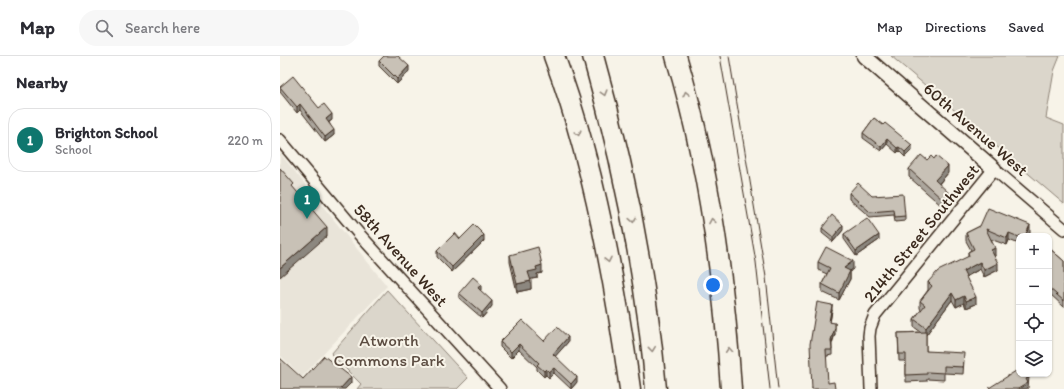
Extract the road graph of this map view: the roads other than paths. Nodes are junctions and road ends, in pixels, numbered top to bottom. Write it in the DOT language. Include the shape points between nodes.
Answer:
graph roads {
  1 [pos="554,56"];
  2 [pos="593,56"];
  3 [pos="676,56"];
  4 [pos="864,56"];
  5 [pos="280,140"];
  6 [pos="994,170"];
  7 [pos="1064,229"];
  8 [pos="500,389"];
  9 [pos="630,389"];
  10 [pos="656,389"];
  11 [pos="731,389"];
  12 [pos="870,389"];
  1 -- 9 [label="highway, one-way" via="567,91 594,194 620,316"];
  2 -- 10 [label="highway, one-way" via="628,191 641,265"];
  11 -- 3 [label="highway, one-way" via="717,252 704,172"];
  4 -- 6 [label="street, 60th Avenue West"];
  5 -- 8 [label="street, 58th Avenue West" via="359,234"];
  6 -- 7 [label="street, 60th Avenue West"];
  6 -- 12 [label="street, 214th Street Southwest" via="875,315 869,336"];
}
